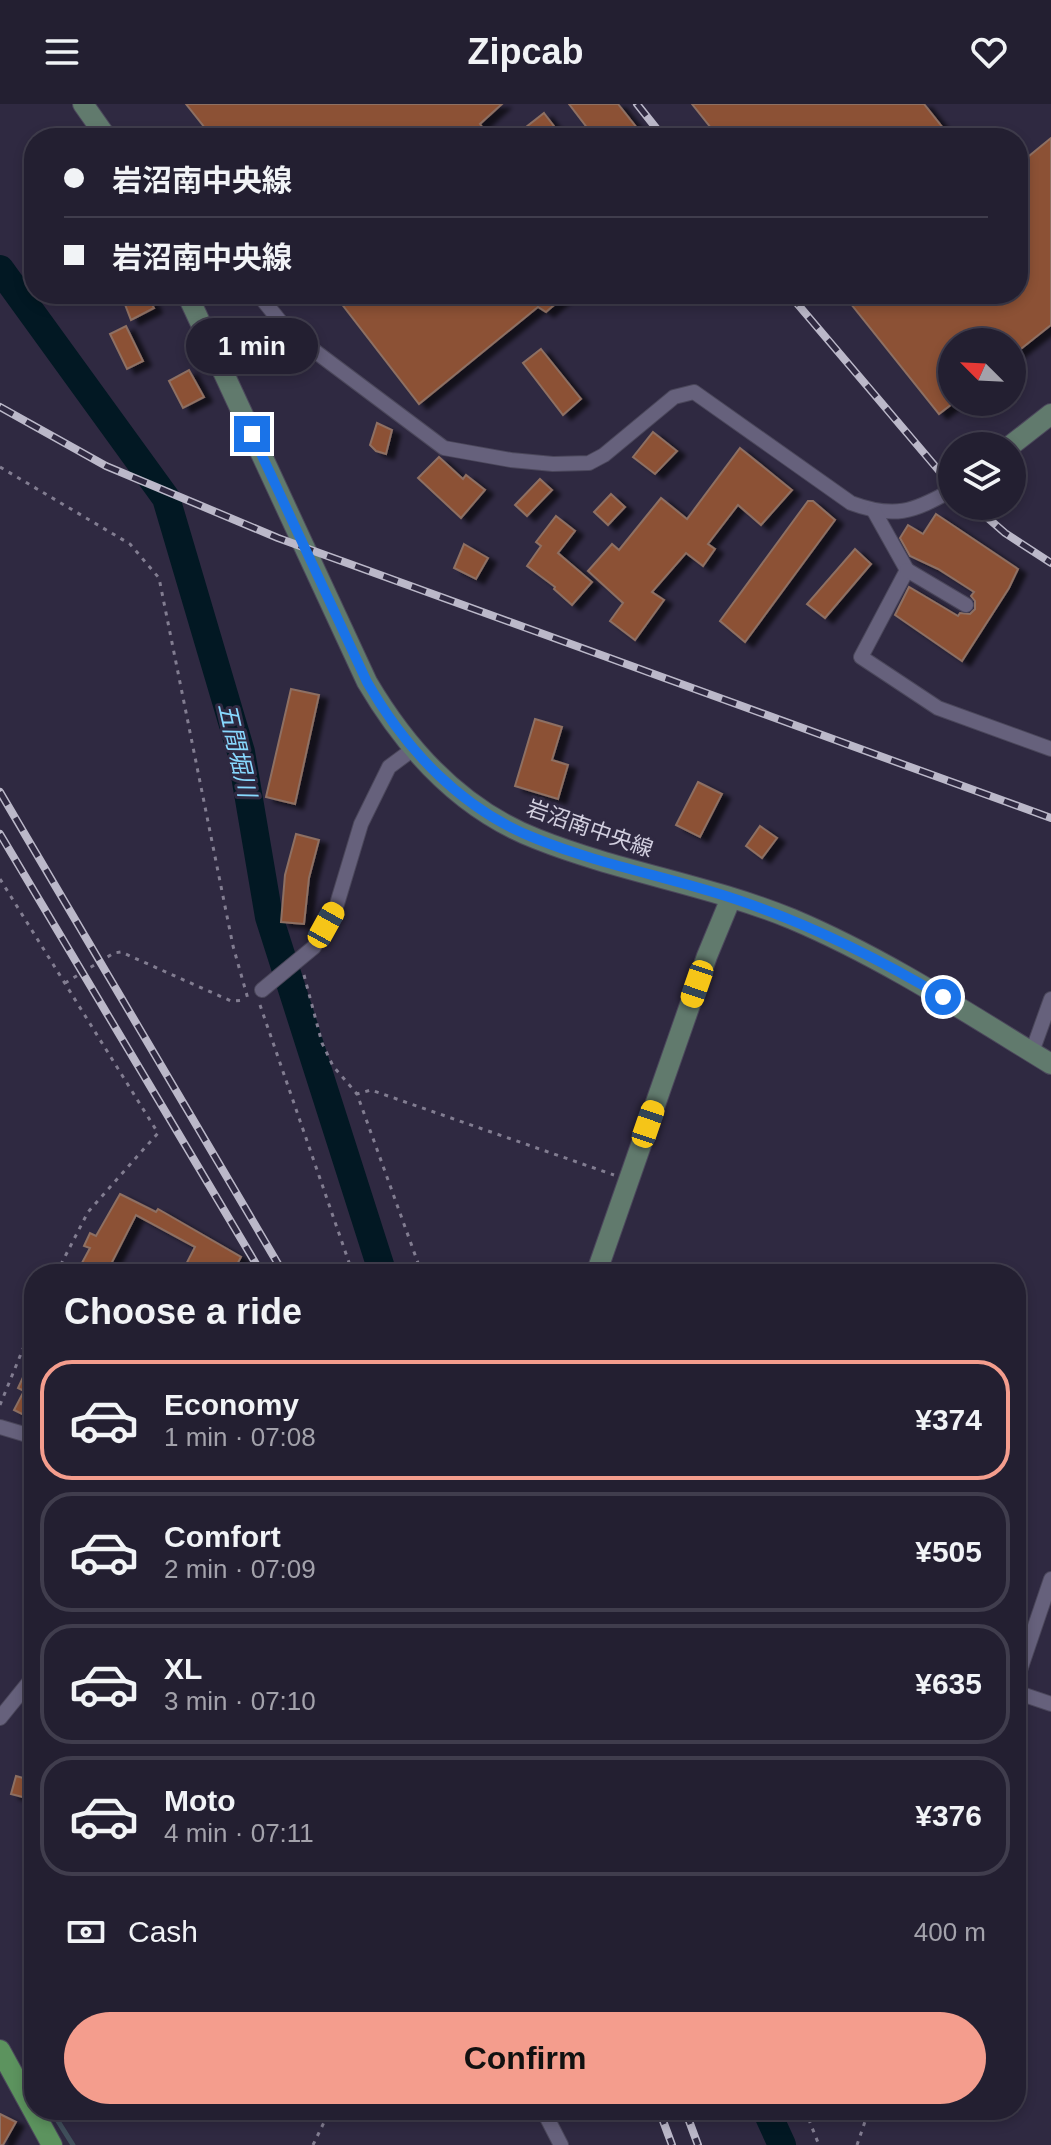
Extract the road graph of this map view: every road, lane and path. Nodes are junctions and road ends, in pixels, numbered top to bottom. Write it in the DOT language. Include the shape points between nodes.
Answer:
graph roads {
  1 [pos="83,104"];
  2 [pos="101,128"];
  3 [pos="192,304"];
  4 [pos="266,304"];
  5 [pos="1051,414"];
  6 [pos="1026,434"];
  7 [pos="0,467"];
  8 [pos="938,498"];
  9 [pos="874,511"];
  10 [pos="907,570"];
  11 [pos="966,605"];
  12 [pos="1051,749"];
  13 [pos="412,750"];
  14 [pos="0,879"];
  15 [pos="731,898"];
  16 [pos="298,960"];
  17 [pos="65,983"];
  18 [pos="262,990"];
  19 [pos="248,999"];
  20 [pos="1051,999"];
  21 [pos="1032,1052"];
  22 [pos="1051,1064"];
  23 [pos="357,1094"];
  24 [pos="629,1180"];
  25 [pos="61,1264"];
  26 [pos="350,1264"];
  27 [pos="418,1264"];
  28 [pos="600,1264"];
  29 [pos="24,1346"];
  30 [pos="0,1405"];
  31 [pos="0,1427"];
  32 [pos="24,1434"];
  33 [pos="1051,1579"];
  34 [pos="1026,1653"];
  35 [pos="24,1688"];
  36 [pos="1026,1695"];
  37 [pos="1051,1704"];
  38 [pos="0,1718"];
  39 [pos="0,2050"];
  40 [pos="24,2094"];
  41 [pos="38,2120"];
  42 [pos="325,2120"];
  43 [pos="548,2120"];
  44 [pos="809,2120"];
  45 [pos="866,2120"];
  46 [pos="52,2145"];
  47 [pos="313,2145"];
  48 [pos="561,2145"];
  49 [pos="819,2145"];
  50 [pos="857,2145"];
  1 -- 2 [label="street"];
  3 -- 13 [label="street, 岩沼南中央線" via="367,682"];
  4 -- 9 [label="street" via="288,331 444,448 511,460 589,463 674,397 694,392 851,503"];
  5 -- 6 [label="street"];
  7 -- 19 [label="path" via="130,544 159,578"];
  8 -- 9 [label="street" via="897,514"];
  9 -- 10 [label="street"];
  10 -- 11 [label="street"];
  10 -- 12 [label="street" via="861,657 938,708"];
  13 -- 15 [label="street, 岩沼南中央線" via="474,804 535,839"];
  13 -- 16 [label="street" via="389,767 361,824 337,904 314,947"];
  14 -- 17 [label="path"];
  15 -- 21 [label="street, 岩沼南中央線" via="849,944"];
  15 -- 24 [label="street"];
  16 -- 18 [label="street"];
  16 -- 23 [label="path" via="322,1043"];
  17 -- 19 [label="path" via="121,952 231,1001"];
  17 -- 25 [label="path" via="158,1133 88,1212"];
  19 -- 26 [label="path" via="256,994"];
  20 -- 21 [label="street"];
  21 -- 22 [label="street, 岩沼南中央線"];
  23 -- 24 [label="path" via="371,1090"];
  23 -- 27 [label="path"];
  24 -- 28 [label="street"];
  29 -- 30 [label="path"];
  31 -- 32 [label="street"];
  33 -- 34 [label="street"];
  35 -- 38 [label="street"];
  36 -- 37 [label="street"];
  39 -- 40 [label="main road"];
  41 -- 46 [label="main road"];
  42 -- 47 [label="path"];
  43 -- 48 [label="street"];
  44 -- 49 [label="path"];
  45 -- 50 [label="path"];
}
